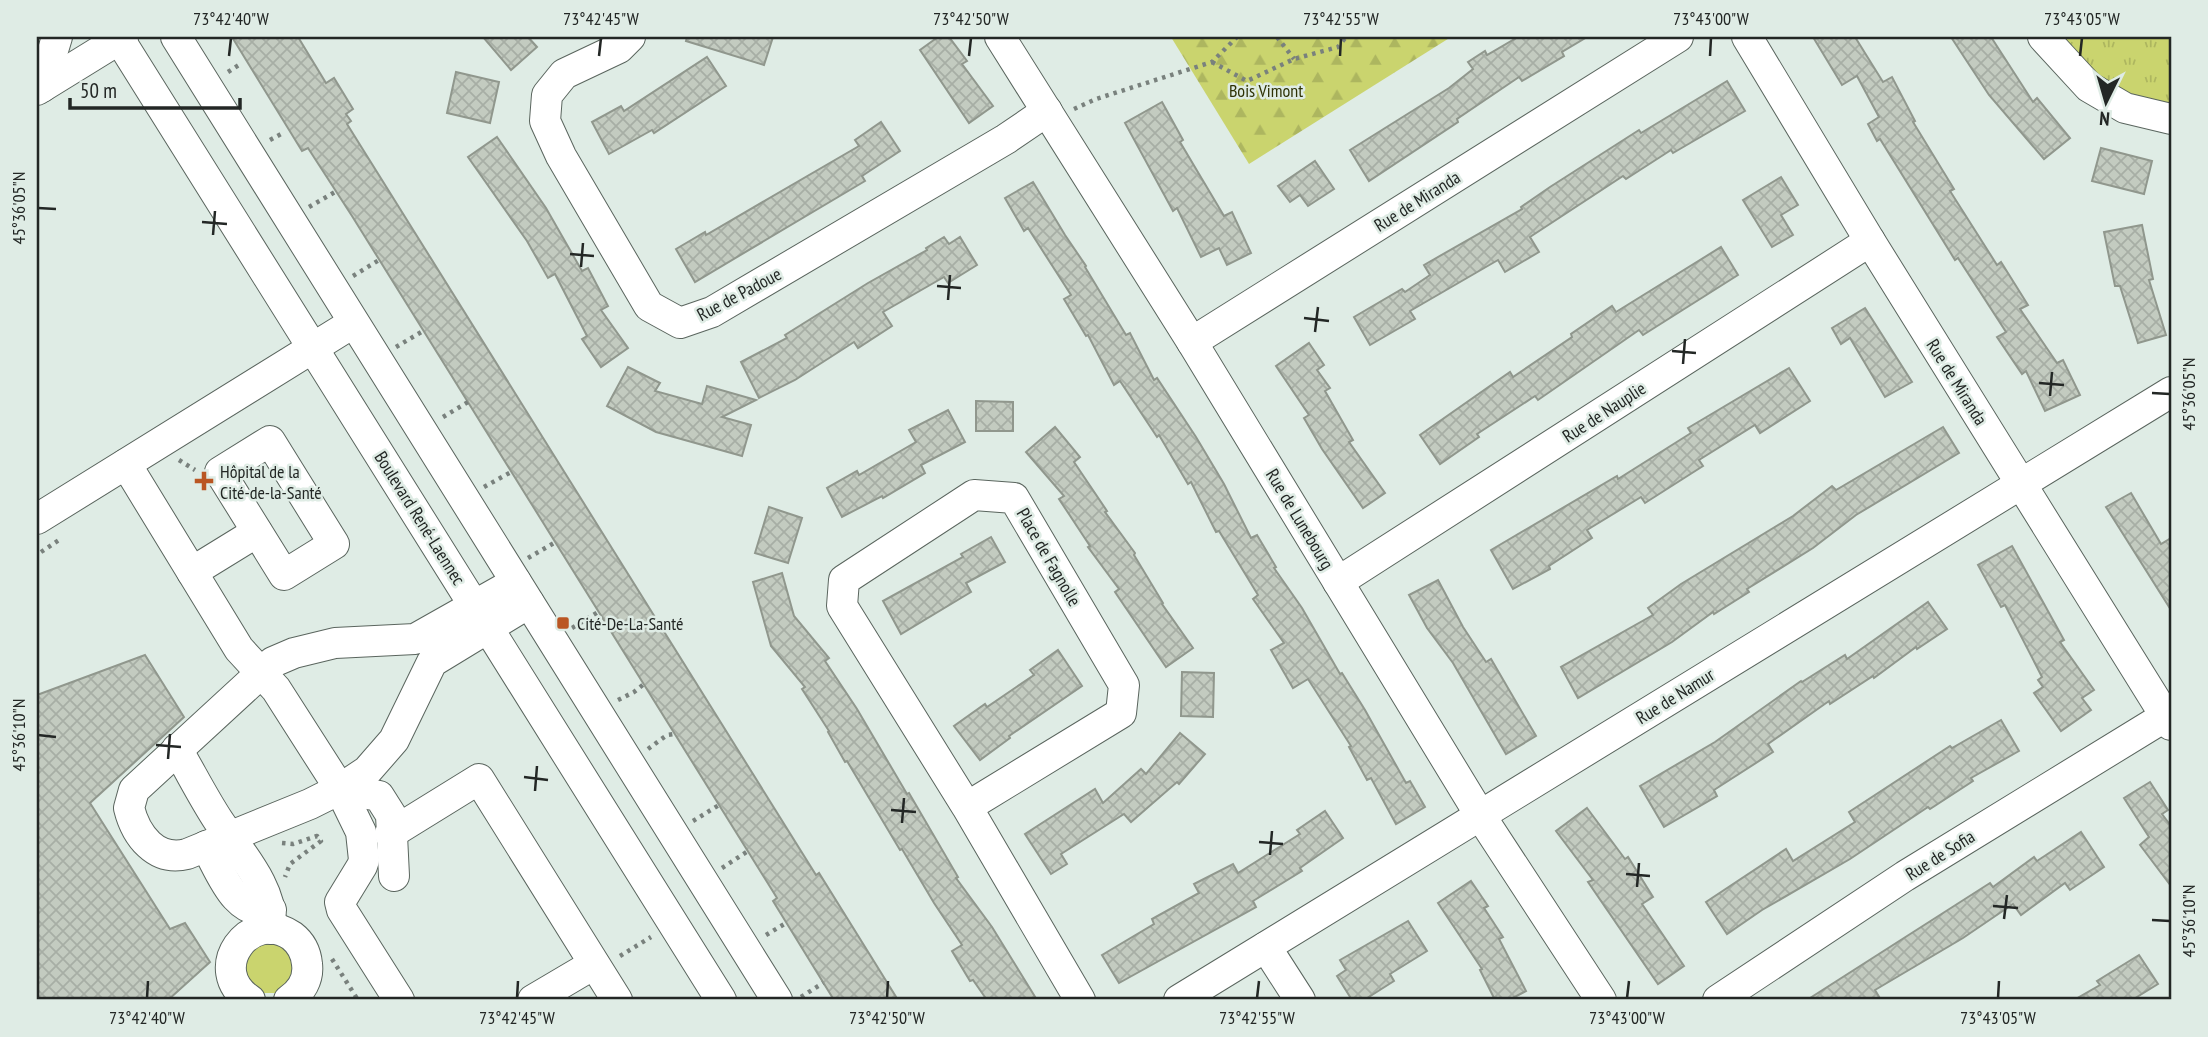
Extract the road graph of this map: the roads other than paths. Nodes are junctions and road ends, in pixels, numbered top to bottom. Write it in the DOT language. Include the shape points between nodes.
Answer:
graph roads {
  1 [pos="57,37"];
  2 [pos="176,37"];
  3 [pos="630,37"];
  4 [pos="1000,37"];
  5 [pos="1678,37"];
  6 [pos="1747,37"];
  7 [pos="2043,37"];
  8 [pos="120,38"];
  9 [pos="39,88"];
  10 [pos="1050,115"];
  11 [pos="2171,119"];
  12 [pos="1870,242"];
  13 [pos="353,323"];
  14 [pos="1192,342"];
  15 [pos="313,347"];
  16 [pos="2171,392"];
  17 [pos="125,464"];
  18 [pos="2021,484"];
  19 [pos="39,514"];
  20 [pos="252,524"];
  21 [pos="187,565"];
  22 [pos="523,582"];
  23 [pos="1338,582"];
  24 [pos="481,616"];
  25 [pos="260,672"];
  26 [pos="2168,721"];
  27 [pos="177,750"];
  28 [pos="340,789"];
  29 [pos="967,807"];
  30 [pos="1480,815"];
  31 [pos="390,834"];
  32 [pos="218,841"];
  33 [pos="394,876"];
  34 [pos="271,920"];
  35 [pos="1266,947"];
  36 [pos="608,959"];
  37 [pos="250,1000"];
  38 [pos="289,1000"];
  39 [pos="398,1000"];
  40 [pos="533,1000"];
  41 [pos="617,1000"];
  42 [pos="721,1000"];
  43 [pos="787,1000"];
  44 [pos="1080,1000"];
  45 [pos="1178,1000"];
  46 [pos="1300,1000"];
  47 [pos="1601,1000"];
  48 [pos="1718,1000"];
  1 -- 9 [label="street"];
  2 -- 13 [label="street"];
  3 -- 10 [label="street, Rue de Padoue" via="618,48 564,74 547,94 545,121 649,306 680,323 712,312"];
  4 -- 10 [label="street, Rue de Lunebourg"];
  5 -- 14 [label="street, Rue de Miranda"];
  6 -- 12 [label="street, Rue de Miranda"];
  7 -- 11 [label="street" via="2089,87 2125,108"];
  8 -- 9 [label="street"];
  8 -- 15 [label="street, Boulevard René-Laennec"];
  10 -- 14 [label="street, Rue de Lunebourg"];
  12 -- 18 [label="street, Rue de Miranda"];
  12 -- 23 [label="street, Rue de Nauplie"];
  13 -- 15 [label="street"];
  13 -- 22 [label="street"];
  14 -- 23 [label="street, Rue de Lunebourg"];
  15 -- 17 [label="street"];
  15 -- 24 [label="street, Boulevard René-Laennec"];
  16 -- 18 [label="street, Rue de Namur"];
  17 -- 19 [label="street"];
  17 -- 21 [label="street"];
  18 -- 26 [label="street, Rue de Miranda"];
  18 -- 30 [label="street, Rue de Namur"];
  20 -- 20 [label="street" via="220,472 270,441 334,544 284,575"];
  20 -- 21 [label="street"];
  21 -- 25 [label="street" via="239,649"];
  22 -- 24 [label="street"];
  22 -- 43 [label="street"];
  23 -- 30 [label="street, Rue de Lunebourg"];
  24 -- 25 [label="street" via="415,639 325,645 282,658"];
  24 -- 28 [label="street" via="432,662 387,751"];
  24 -- 42 [label="street, Boulevard René-Laennec"];
  25 -- 27 [label="street"];
  25 -- 28 [label="street" via="276,689"];
  26 -- 48 [label="street, Rue de Sofia" via="1905,876"];
  27 -- 32 [label="street"];
  27 -- 32 [label="street" via="134,790 130,814 145,841 160,854 180,856"];
  28 -- 31 [label="street" via="363,804 375,823"];
  28 -- 32 [label="street"];
  28 -- 39 [label="street" via="334,820 347,842 363,855 362,866 340,902"];
  29 -- 29 [label="street, Place de Fagnolle" via="842,606 844,580 974,495 1014,498 1124,685 1121,713"];
  29 -- 44 [label="street, Place de Fagnolle"];
  30 -- 35 [label="street, Rue de Namur"];
  30 -- 47 [label="street, Rue de Lunebourg"];
  31 -- 33 [label="street"];
  31 -- 36 [label="street" via="479,779"];
  32 -- 34 [label="street" via="240,904"];
  34 -- 37 [label="street" via="248,935 232,957 235,985"];
  34 -- 38 [label="street" via="292,936 306,955 306,978"];
  35 -- 45 [label="street, Rue de Namur"];
  35 -- 46 [label="street"];
  36 -- 40 [label="street"];
  36 -- 41 [label="street"];
}
